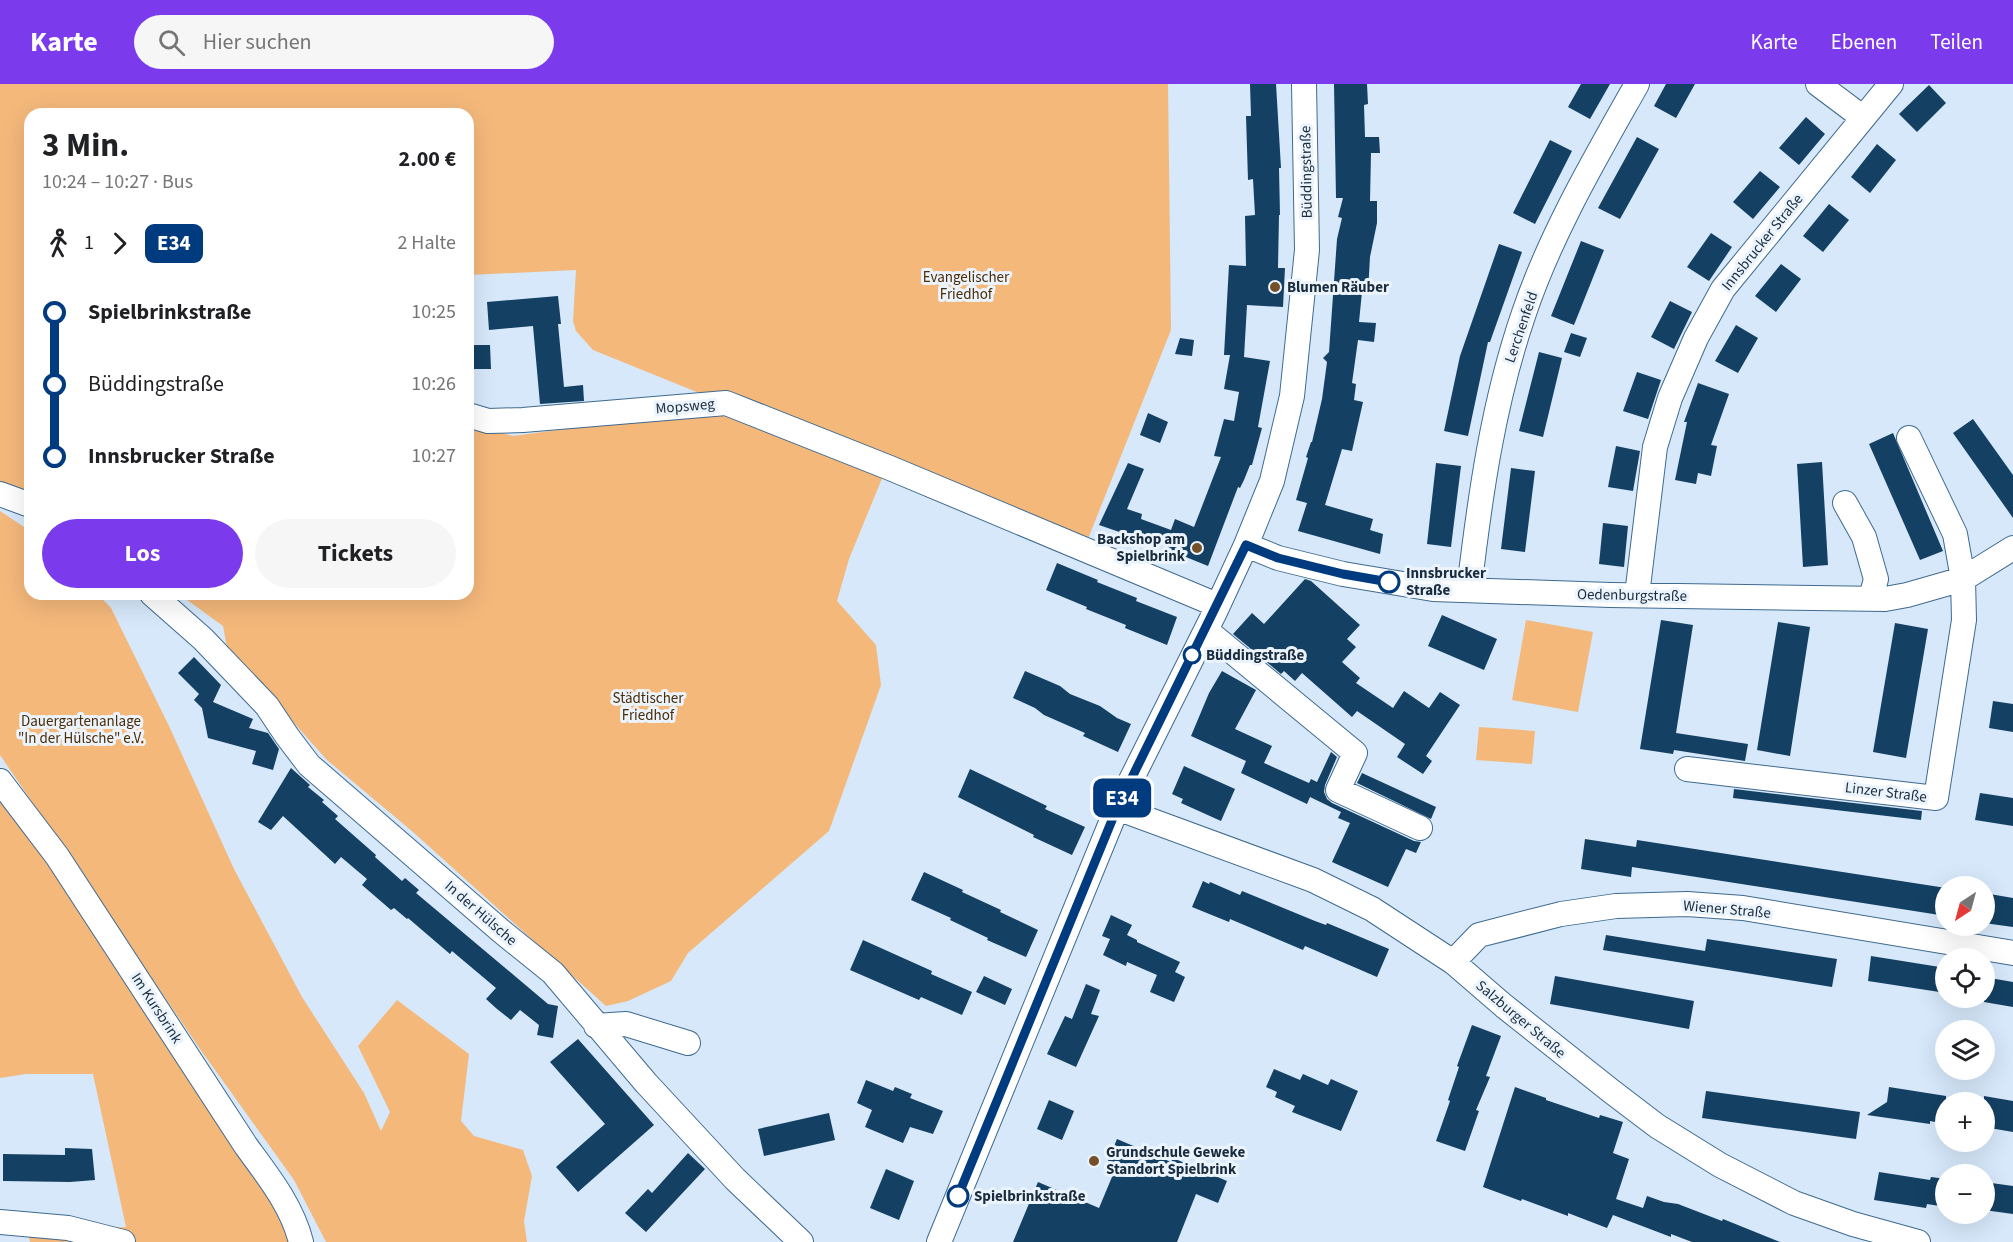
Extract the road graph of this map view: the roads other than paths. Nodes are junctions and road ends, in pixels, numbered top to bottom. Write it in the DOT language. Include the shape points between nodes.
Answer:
graph roads {
  1 [pos="1304,84"];
  2 [pos="1637,84"];
  3 [pos="1818,84"];
  4 [pos="1890,84"];
  5 [pos="1862,117"];
  6 [pos="474,417"];
  7 [pos="1909,438"];
  8 [pos="0,494"];
  9 [pos="1845,502"];
  10 [pos="24,503"];
  11 [pos="1246,545"];
  12 [pos="2013,548"];
  13 [pos="1964,579"];
  14 [pos="1469,590"];
  15 [pos="1637,596"];
  16 [pos="1871,598"];
  17 [pos="159,600"];
  18 [pos="1217,605"];
  19 [pos="1206,630"];
  20 [pos="1687,769"];
  21 [pos="0,781"];
  22 [pos="1117,808"];
  23 [pos="1420,828"];
  24 [pos="2013,953"];
  25 [pos="1453,962"];
  26 [pos="597,1026"];
  27 [pos="688,1043"];
  28 [pos="0,1222"];
  29 [pos="123,1242"];
  30 [pos="301,1242"];
  31 [pos="801,1242"];
  32 [pos="939,1242"];
  33 [pos="1918,1242"];
  1 -- 11 [label="street, Büddingstraße" via="1307,250 1292,396 1272,481"];
  2 -- 14 [label="street, Lerchenfeld" via="1569,211 1524,312 1493,428"];
  3 -- 5 [label="street"];
  4 -- 5 [label="street, Innsbrucker Straße"];
  5 -- 15 [label="street, Innsbrucker Straße" via="1723,289 1696,338 1670,398 1655,447"];
  6 -- 18 [label="street, Mopsweg" via="488,421 524,420 726,403"];
  7 -- 13 [label="street" via="1955,534"];
  8 -- 10 [label="street"];
  9 -- 16 [label="street" via="1864,537 1876,579"];
  11 -- 14 [label="street, Oedenburgstraße" via="1278,558 1343,574 1433,589"];
  11 -- 18 [label="street, Büddingstraße"];
  12 -- 13 [label="street, Oedenburgstraße"];
  13 -- 16 [label="street, Oedenburgstraße" via="1907,595"];
  13 -- 20 [label="street, Linzer Straße" via="1964,620 1936,798"];
  14 -- 15 [label="street, Oedenburgstraße"];
  15 -- 16 [label="street, Oedenburgstraße"];
  17 -- 26 [label="street, In der Hülsche" via="203,639 267,706 309,765 553,973"];
  18 -- 19 [label="street, Büddingstraße"];
  19 -- 22 [label="street, Büddingstraße"];
  19 -- 23 [label="street" via="1355,753 1338,790"];
  21 -- 30 [label="street, Im Kursbrink" via="57,856 276,1186"];
  22 -- 25 [label="street, Salzburger Straße" via="1313,880 1372,909"];
  22 -- 32 [label="street, Büddingstraße"];
  24 -- 25 [label="street, Wiener Straße" via="1743,908 1687,904 1616,906 1561,914 1479,935"];
  25 -- 33 [label="street, Salzburger Straße" via="1657,1126 1720,1165 1794,1203"];
  26 -- 27 [label="street" via="626,1023"];
  26 -- 31 [label="street, In der Hülsche" via="712,1155"];
  28 -- 29 [label="street" via="68,1228"];
}
